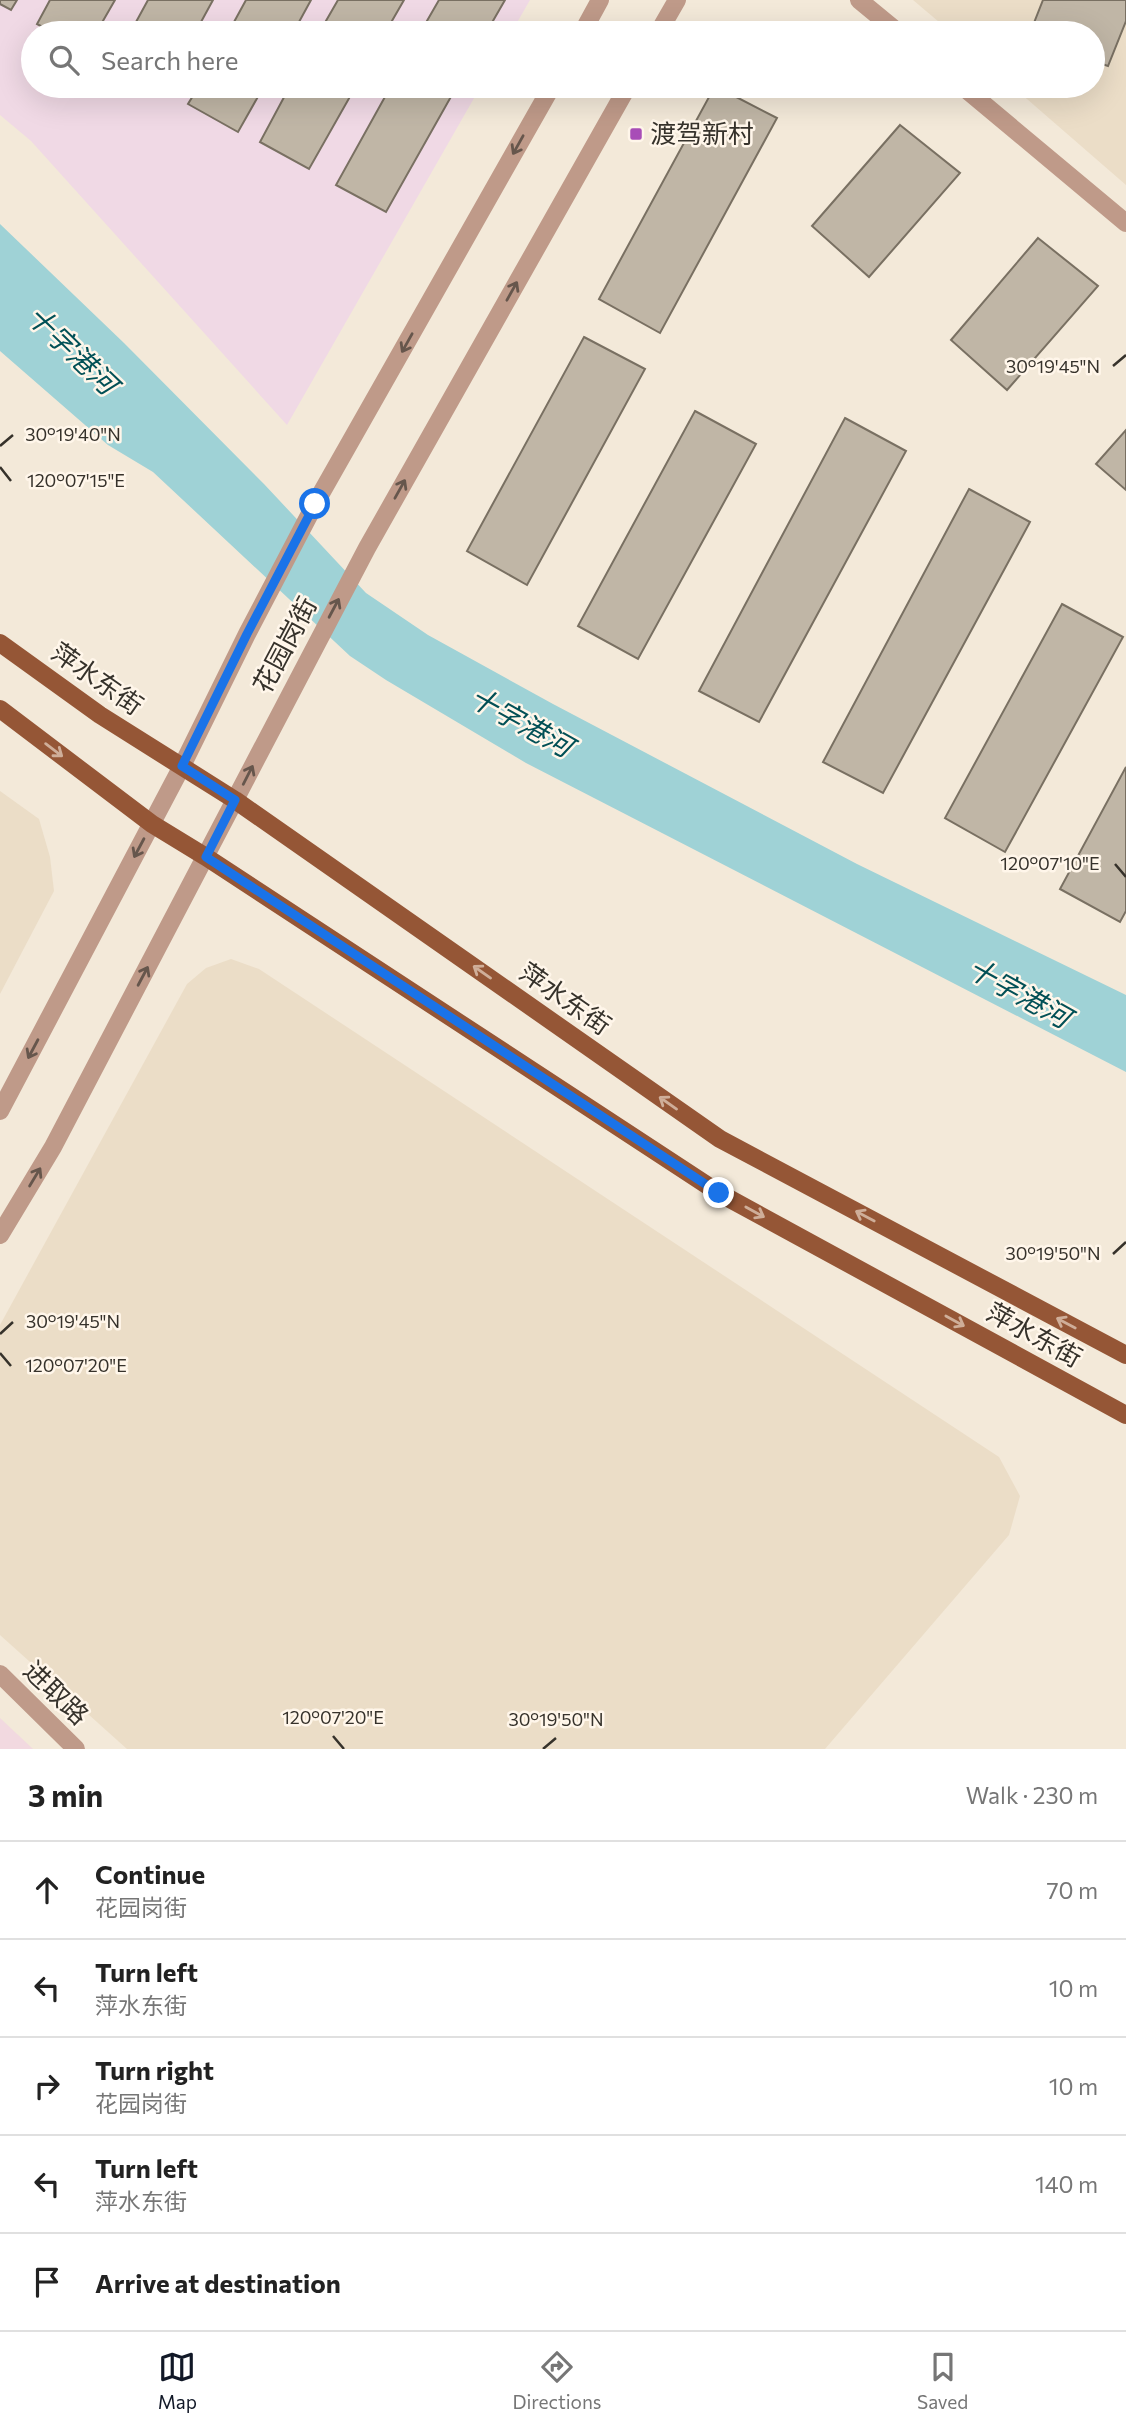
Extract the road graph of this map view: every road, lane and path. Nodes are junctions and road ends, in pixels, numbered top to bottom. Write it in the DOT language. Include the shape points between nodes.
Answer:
graph roads {
  1 [pos="600,0"];
  2 [pos="677,0"];
  3 [pos="859,0"];
  4 [pos="589,21"];
  5 [pos="665,21"];
  6 [pos="884,21"];
  7 [pos="545,98"];
  8 [pos="621,98"];
  9 [pos="976,98"];
  10 [pos="1126,223"];
  11 [pos="0,643"];
  12 [pos="0,709"];
  13 [pos="182,766"];
  14 [pos="235,800"];
  15 [pos="152,824"];
  16 [pos="206,857"];
  17 [pos="0,1111"];
  18 [pos="0,1235"];
  19 [pos="1126,1355"];
  20 [pos="1126,1415"];
  21 [pos="0,1675"];
  22 [pos="76,1749"];
  1 -- 4 [label="street"];
  2 -- 5 [label="street"];
  3 -- 6 [label="street"];
  7 -- 13 [label="street, 花园岗街, one-way" via="315,504"];
  14 -- 8 [label="street, 花园岗街, one-way" via="367,548"];
  9 -- 10 [label="street"];
  11 -- 13 [label="main road, 萍水东街" via="100,715"];
  12 -- 15 [label="main road, 萍水东街, one-way"];
  13 -- 14 [label="main road, 萍水东街"];
  13 -- 15 [label="street, 花园岗街"];
  14 -- 16 [label="street, 花园岗街"];
  19 -- 14 [label="main road, 萍水东街, one-way" via="720,1139"];
  15 -- 16 [label="main road, 萍水东街"];
  15 -- 17 [label="street, 花园岗街, one-way"];
  18 -- 16 [label="street, 花园岗街, one-way" via="53,1147"];
  16 -- 20 [label="main road, 萍水东街, one-way" via="719,1193"];
  21 -- 22 [label="street, 进取路"];
}
